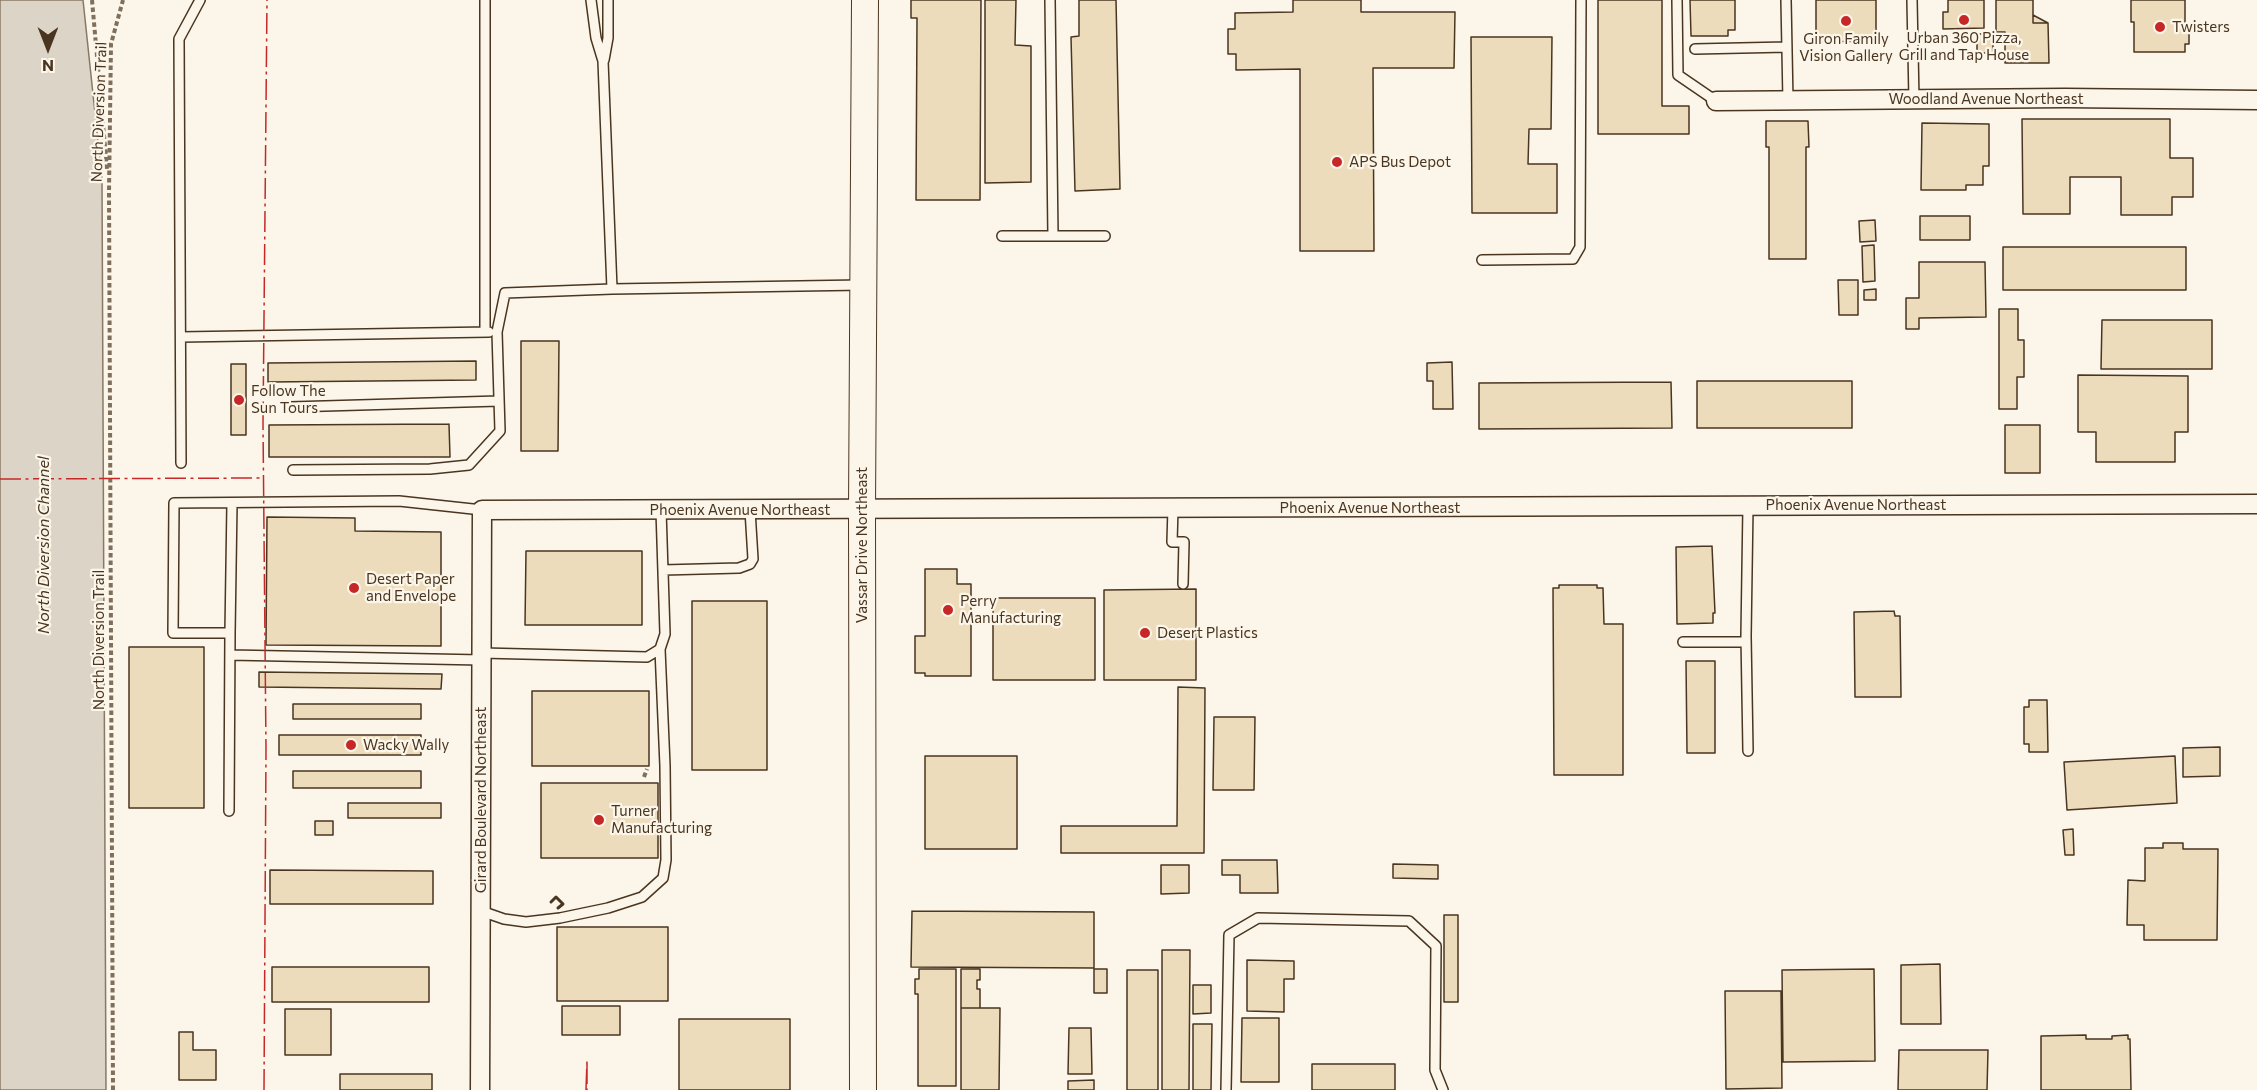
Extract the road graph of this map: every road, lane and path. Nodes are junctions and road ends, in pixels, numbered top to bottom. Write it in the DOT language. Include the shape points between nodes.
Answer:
graph roads {
  1 [pos="92,0"];
  2 [pos="123,0"];
  3 [pos="200,0"];
  4 [pos="485,0"];
  5 [pos="591,0"];
  6 [pos="608,0"];
  7 [pos="865,0"];
  8 [pos="1050,0"];
  9 [pos="1581,0"];
  10 [pos="1677,0"];
  11 [pos="1786,0"];
  12 [pos="1912,0"];
  13 [pos="1787,47"];
  14 [pos="1695,49"];
  15 [pos="603,62"];
  16 [pos="1914,100"];
  17 [pos="2257,100"];
  18 [pos="1716,101"];
  19 [pos="1788,101"];
  20 [pos="109,191"];
  21 [pos="1002,236"];
  22 [pos="1053,236"];
  23 [pos="1105,236"];
  24 [pos="1482,260"];
  25 [pos="863,285"];
  26 [pos="612,289"];
  27 [pos="485,332"];
  28 [pos="497,332"];
  29 [pos="181,337"];
  30 [pos="499,401"];
  31 [pos="290,407"];
  32 [pos="181,463"];
  33 [pos="292,470"];
  34 [pos="232,503"];
  35 [pos="2257,504"];
  36 [pos="1748,506"];
  37 [pos="1173,508"];
  38 [pos="482,510"];
  39 [pos="661,510"];
  40 [pos="750,510"];
  41 [pos="862,510"];
  42 [pos="663,570"];
  43 [pos="1183,584"];
  44 [pos="230,633"];
  45 [pos="1683,642"];
  46 [pos="1746,642"];
  47 [pos="660,649"];
  48 [pos="230,655"];
  49 [pos="482,657"];
  50 [pos="1748,751"];
  51 [pos="647,769"];
  52 [pos="644,777"];
  53 [pos="229,810"];
  54 [pos="481,911"];
  55 [pos="113,1090"];
  56 [pos="480,1090"];
  57 [pos="863,1090"];
  58 [pos="1226,1090"];
  59 [pos="1443,1090"];
  1 -- 20 [label="path, North Diversion Trail"];
  2 -- 20 [label="path, North Diversion Trail" via="111,44"];
  3 -- 29 [label="lane" via="179,39"];
  4 -- 27 [label="lane"];
  5 -- 15 [label="lane"];
  6 -- 15 [label="lane" via="608,38"];
  7 -- 25 [label="street, Vassar Drive Northeast"];
  8 -- 22 [label="lane"];
  9 -- 24 [label="lane" via="1580,247 1574,259"];
  10 -- 18 [label="lane" via="1678,75"];
  11 -- 13 [label="lane"];
  12 -- 16 [label="lane"];
  13 -- 14 [label="lane"];
  13 -- 19 [label="lane"];
  15 -- 26 [label="lane"];
  16 -- 17 [label="street, Woodland Avenue Northeast"];
  16 -- 19 [label="street, Woodland Avenue Northeast"];
  18 -- 19 [label="street, Woodland Avenue Northeast"];
  20 -- 55 [label="path, North Diversion Trail"];
  21 -- 22 [label="lane"];
  22 -- 23 [label="lane"];
  25 -- 26 [label="lane"];
  25 -- 41 [label="street, Vassar Drive Northeast"];
  26 -- 28 [label="lane" via="505,293"];
  27 -- 28 [label="lane"];
  27 -- 29 [label="lane"];
  28 -- 30 [label="lane"];
  29 -- 32 [label="lane"];
  30 -- 31 [label="lane"];
  30 -- 33 [label="lane" via="500,430 469,465"];
  34 -- 38 [label="lane" via="399,501"];
  34 -- 44 [label="lane"];
  34 -- 44 [label="lane" via="174,503 174,633"];
  35 -- 36 [label="street, Phoenix Avenue Northeast"];
  36 -- 37 [label="street, Phoenix Avenue Northeast"];
  36 -- 46 [label="lane"];
  37 -- 41 [label="street, Phoenix Avenue Northeast"];
  37 -- 43 [label="lane" via="1169,542 1184,542"];
  38 -- 39 [label="street, Phoenix Avenue Northeast"];
  38 -- 49 [label="street, Girard Boulevard Northeast"];
  39 -- 40 [label="street, Phoenix Avenue Northeast"];
  39 -- 42 [label="lane"];
  40 -- 41 [label="street, Phoenix Avenue Northeast"];
  40 -- 42 [label="lane" via="750,564 739,568"];
  41 -- 57 [label="street, Vassar Drive Northeast"];
  42 -- 47 [label="lane" via="665,634"];
  44 -- 48 [label="lane"];
  45 -- 46 [label="lane"];
  46 -- 50 [label="lane"];
  47 -- 49 [label="lane" via="647,657"];
  47 -- 54 [label="lane" via="665,766 663,879 642,897 560,918 525,922"];
  48 -- 49 [label="lane"];
  48 -- 53 [label="lane"];
  49 -- 54 [label="street, Girard Boulevard Northeast"];
  51 -- 52 [label="path"];
  54 -- 56 [label="street, Girard Boulevard Northeast"];
  58 -- 59 [label="lane" via="1228,934 1258,918 1409,921 1436,946 1435,1070"];
}
